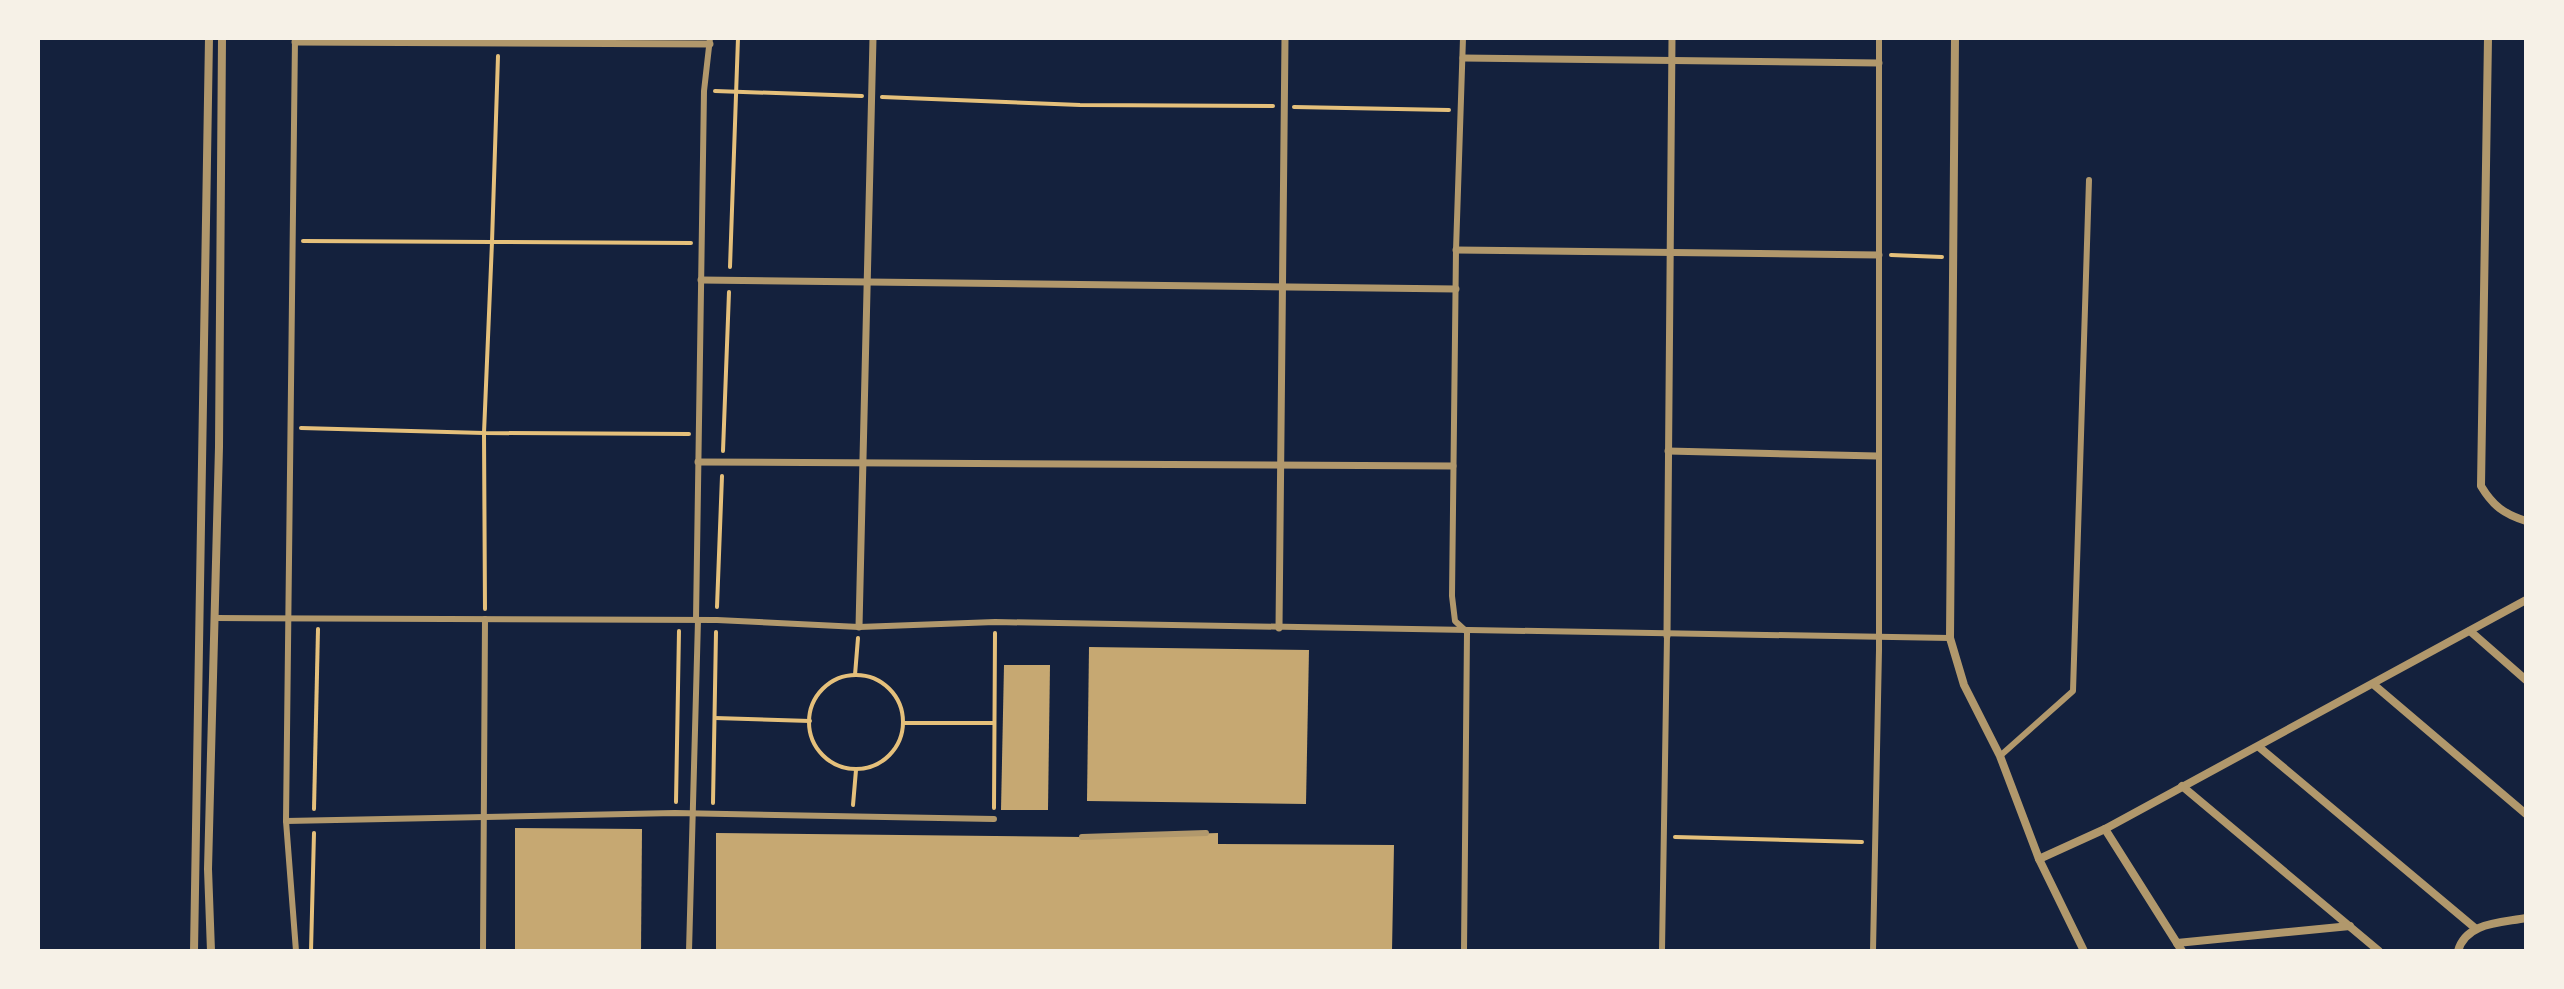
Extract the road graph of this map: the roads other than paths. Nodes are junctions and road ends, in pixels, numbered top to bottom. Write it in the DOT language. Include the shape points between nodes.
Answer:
graph roads {
  1 [pos="209,38"];
  2 [pos="222,38"];
  3 [pos="873,38"];
  4 [pos="1285,38"];
  5 [pos="1463,38"];
  6 [pos="1672,38"];
  7 [pos="1879,38"];
  8 [pos="1955,38"];
  9 [pos="2488,38"];
  10 [pos="295,40"];
  11 [pos="710,41"];
  12 [pos="1463,58"];
  13 [pos="1672,60"];
  14 [pos="1879,63"];
  15 [pos="2089,180"];
  16 [pos="1456,250"];
  17 [pos="1670,252"];
  18 [pos="1879,255"];
  19 [pos="701,280"];
  20 [pos="867,282"];
  21 [pos="1282,287"];
  22 [pos="1456,289"];
  23 [pos="1668,451"];
  24 [pos="1877,456"];
  25 [pos="698,462"];
  26 [pos="863,463"];
  27 [pos="1280,465"];
  28 [pos="1453,466"];
  29 [pos="2525,520"];
  30 [pos="2526,600"];
  31 [pos="216,618"];
  32 [pos="485,619"];
  33 [pos="697,620"];
  34 [pos="288,621"];
  35 [pos="859,627"];
  36 [pos="1279,628"];
  37 [pos="2470,631"];
  38 [pos="1467,632"];
  39 [pos="1667,636"];
  40 [pos="1879,637"];
  41 [pos="1950,638"];
  42 [pos="2526,680"];
  43 [pos="2373,684"];
  44 [pos="2259,747"];
  45 [pos="2000,756"];
  46 [pos="2182,786"];
  47 [pos="484,814"];
  48 [pos="693,814"];
  49 [pos="2526,814"];
  50 [pos="994,819"];
  51 [pos="286,821"];
  52 [pos="2105,829"];
  53 [pos="1206,833"];
  54 [pos="1082,837"];
  55 [pos="2039,859"];
  56 [pos="2526,918"];
  57 [pos="2350,926"];
  58 [pos="2475,928"];
  59 [pos="2180,947"];
  60 [pos="194,951"];
  61 [pos="211,951"];
  62 [pos="296,951"];
  63 [pos="483,951"];
  64 [pos="689,951"];
  65 [pos="1464,951"];
  66 [pos="1662,951"];
  67 [pos="1873,951"];
  68 [pos="2084,951"];
  69 [pos="2379,951"];
  70 [pos="2458,951"];
  1 -- 60 [label="street"];
  2 -- 31 [label="street"];
  3 -- 20 [label="street"];
  4 -- 21 [label="street"];
  5 -- 12 [label="lane"];
  6 -- 13 [label="street"];
  7 -- 14 [label="lane"];
  8 -- 41 [label="street"];
  9 -- 29 [label="street" via="2481,486 2505,515"];
  10 -- 11 [label="street"];
  10 -- 34 [label="lane"];
  11 -- 19 [label="lane" via="704,91"];
  12 -- 13 [label="street"];
  12 -- 16 [label="lane"];
  13 -- 14 [label="street"];
  13 -- 17 [label="street"];
  14 -- 18 [label="lane"];
  15 -- 45 [label="lane" via="2073,691"];
  16 -- 17 [label="street"];
  16 -- 22 [label="lane"];
  17 -- 18 [label="street"];
  17 -- 23 [label="street"];
  18 -- 24 [label="lane"];
  19 -- 20 [label="street"];
  19 -- 25 [label="lane"];
  20 -- 21 [label="street"];
  20 -- 26 [label="street"];
  21 -- 22 [label="street"];
  21 -- 27 [label="street"];
  22 -- 28 [label="lane"];
  23 -- 24 [label="street"];
  23 -- 39 [label="street"];
  24 -- 40 [label="lane"];
  25 -- 26 [label="street"];
  25 -- 33 [label="lane"];
  26 -- 27 [label="street"];
  26 -- 35 [label="street"];
  27 -- 28 [label="street"];
  27 -- 36 [label="street"];
  28 -- 38 [label="lane" via="1452,596 1455,621"];
  30 -- 37 [label="street"];
  31 -- 34 [label="lane"];
  31 -- 61 [label="street" via="208,869"];
  32 -- 33 [label="lane"];
  32 -- 34 [label="lane"];
  32 -- 47 [label="lane"];
  33 -- 35 [label="lane"];
  33 -- 48 [label="lane"];
  34 -- 51 [label="lane"];
  35 -- 36 [label="lane" via="995,622"];
  36 -- 38 [label="lane"];
  37 -- 42 [label="street"];
  37 -- 43 [label="street"];
  38 -- 39 [label="lane"];
  38 -- 65 [label="lane"];
  39 -- 40 [label="lane"];
  39 -- 66 [label="lane"];
  40 -- 41 [label="lane"];
  40 -- 67 [label="lane"];
  41 -- 45 [label="street" via="1964,685"];
  43 -- 44 [label="street"];
  43 -- 49 [label="street"];
  44 -- 46 [label="street"];
  44 -- 58 [label="street"];
  45 -- 55 [label="street"];
  46 -- 52 [label="street"];
  46 -- 57 [label="street"];
  47 -- 48 [label="lane"];
  47 -- 51 [label="lane"];
  47 -- 63 [label="lane"];
  48 -- 50 [label="lane"];
  48 -- 64 [label="lane"];
  51 -- 62 [label="lane"];
  52 -- 55 [label="street"];
  52 -- 59 [label="street"];
  53 -- 54 [label="lane"];
  55 -- 68 [label="street"];
  56 -- 58 [label="street"];
  57 -- 59 [label="street"];
  57 -- 69 [label="street"];
  58 -- 70 [label="street" via="2464,936"];
}
